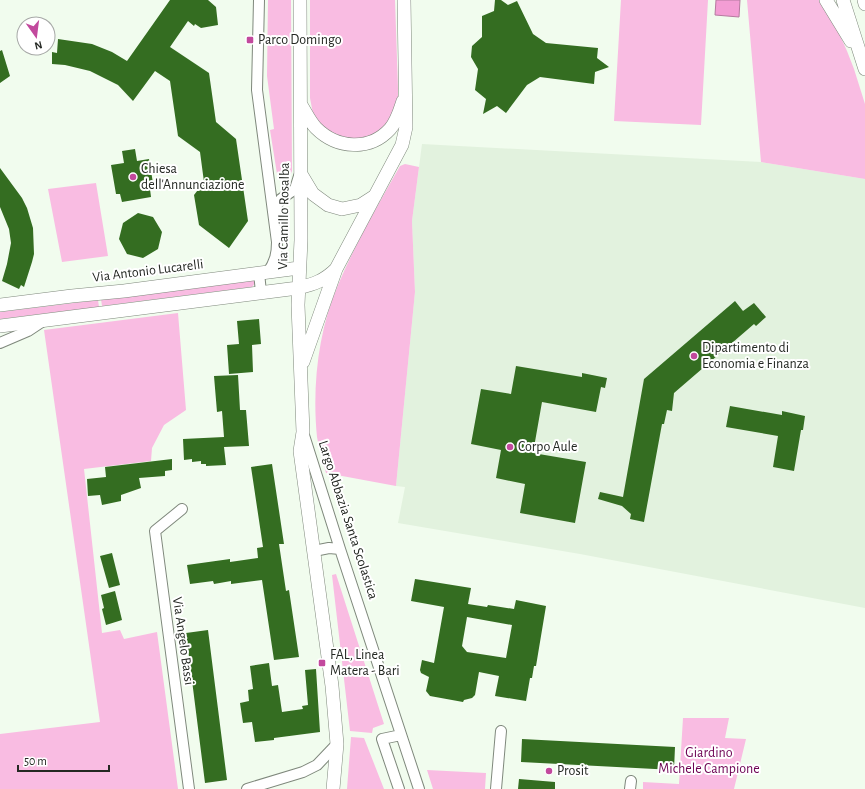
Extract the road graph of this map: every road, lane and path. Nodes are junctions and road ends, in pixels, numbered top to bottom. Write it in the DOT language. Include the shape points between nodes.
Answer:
graph roads {
  1 [pos="259,0"];
  2 [pos="300,0"];
  3 [pos="404,0"];
  4 [pos="826,0"];
  5 [pos="843,0"];
  6 [pos="864,0"];
  7 [pos="865,4"];
  8 [pos="864,65"];
  9 [pos="406,94"];
  10 [pos="301,105"];
  11 [pos="301,172"];
  12 [pos="376,196"];
  13 [pos="274,219"];
  14 [pos="299,268"];
  15 [pos="336,269"];
  16 [pos="263,272"];
  17 [pos="298,288"];
  18 [pos="261,292"];
  19 [pos="1,305"];
  20 [pos="44,320"];
  21 [pos="2,326"];
  22 [pos="0,343"];
  23 [pos="301,369"];
  24 [pos="304,432"];
  25 [pos="182,509"];
  26 [pos="340,549"];
  27 [pos="314,551"];
  28 [pos="501,731"];
  29 [pos="401,735"];
  30 [pos="337,744"];
  31 [pos="189,789"];
  32 [pos="247,789"];
  33 [pos="333,789"];
  34 [pos="399,789"];
  35 [pos="419,789"];
  36 [pos="496,789"];
  1 -- 13 [label="street" via="257,90"];
  2 -- 10 [label="street, Via Camillo Rosalba"];
  3 -- 9 [label="street"];
  4 -- 8 [label="street"];
  5 -- 8 [label="street"];
  6 -- 7 [label="street"];
  9 -- 10 [label="street" via="390,129 372,142 352,146 331,140 316,128"];
  9 -- 12 [label="street" via="406,127 402,145"];
  10 -- 11 [label="street, Via Camillo Rosalba"];
  11 -- 12 [label="street" via="313,194 328,205 342,209 361,206"];
  11 -- 13 [label="street" via="294,188 277,205"];
  11 -- 14 [label="street, Via Camillo Rosalba"];
  12 -- 15 [label="street"];
  13 -- 16 [label="street" via="277,251 274,262"];
  14 -- 16 [label="street, Via Antonio Lucarelli"];
  14 -- 17 [label="street, Via Camillo Rosalba"];
  15 -- 17 [label="street" via="326,279"];
  15 -- 23 [label="street"];
  16 -- 18 [label="street"];
  16 -- 19 [label="street, Via Antonio Lucarelli"];
  17 -- 18 [label="street"];
  17 -- 23 [label="street, Via Camillo Rosalba"];
  18 -- 20 [label="street"];
  20 -- 21 [label="street"];
  20 -- 22 [label="street" via="28,331"];
  23 -- 24 [label="street, Via Camillo Rosalba"];
  24 -- 26 [label="street, Largo Abbazia Santa Scolastica"];
  24 -- 27 [label="street, Largo Abbazia Santa Scolastica" via="300,451"];
  25 -- 31 [label="street, Via Angelo Bassi" via="155,531"];
  26 -- 27 [label="street"];
  26 -- 29 [label="street, Largo Abbazia Santa Scolastica"];
  27 -- 30 [label="street, Largo Abbazia Santa Scolastica"];
  28 -- 36 [label="street"];
  29 -- 34 [label="street" via="382,739"];
  29 -- 35 [label="street, Largo Abbazia Santa Scolastica"];
  30 -- 32 [label="street" via="317,765 308,770"];
  30 -- 33 [label="street"];
}
